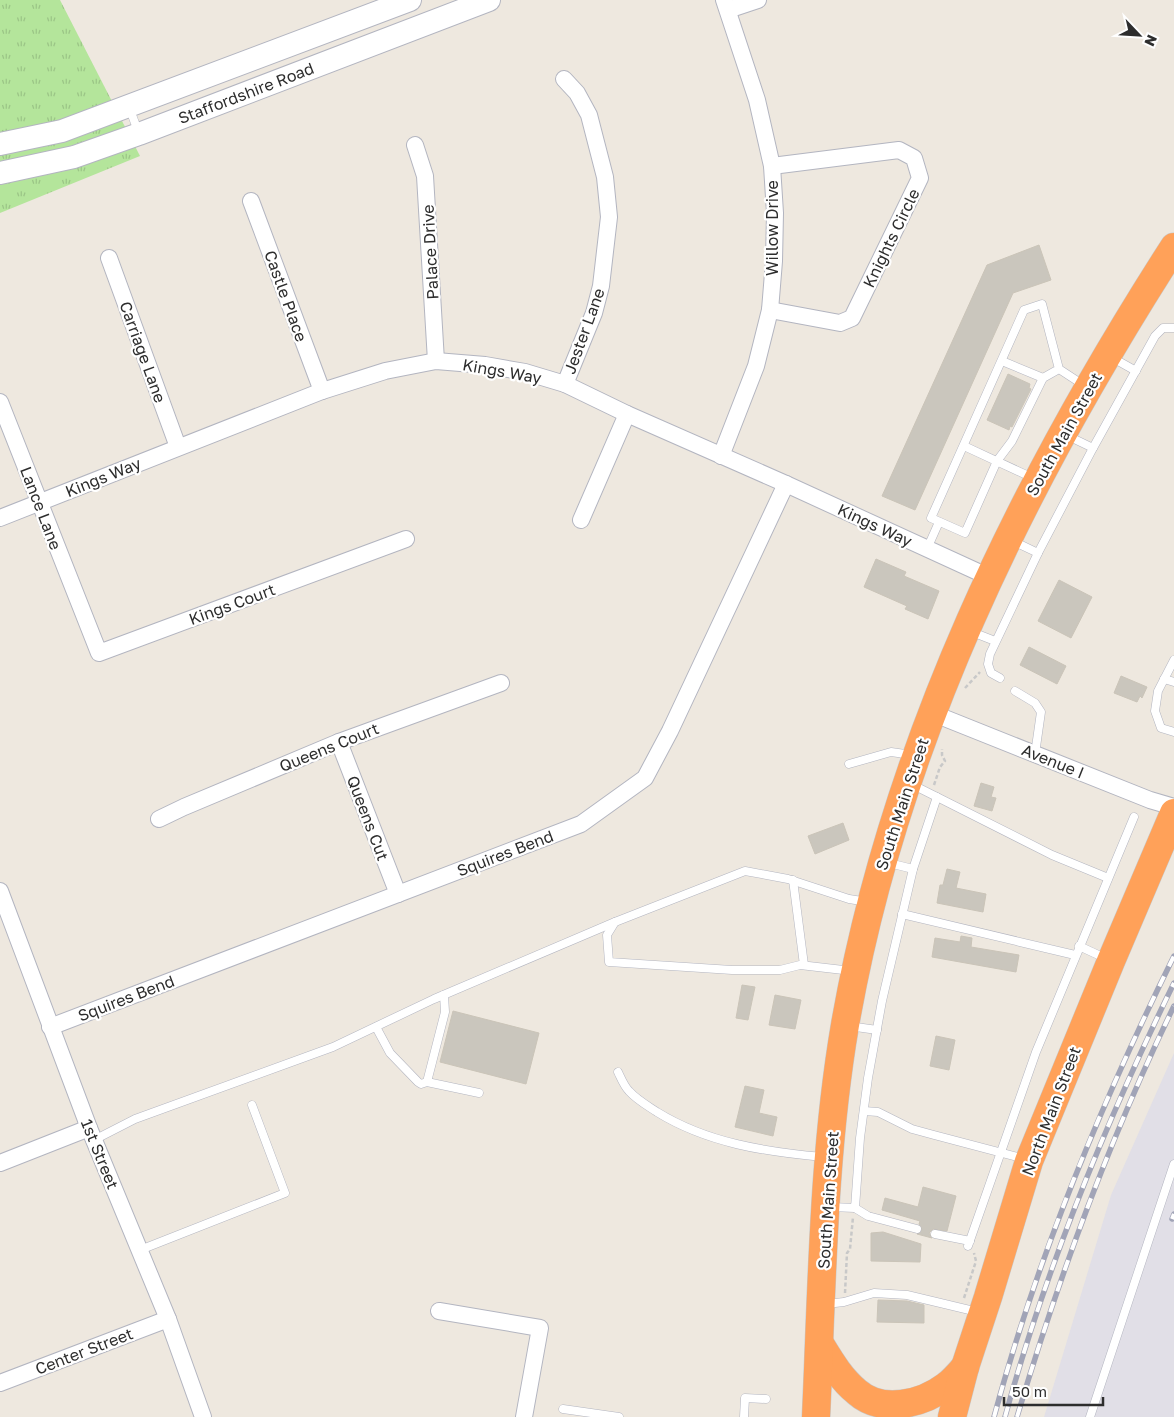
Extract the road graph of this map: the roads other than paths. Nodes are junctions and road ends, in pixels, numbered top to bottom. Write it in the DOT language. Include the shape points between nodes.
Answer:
graph roads {
  1 [pos="410,0"];
  2 [pos="489,0"];
  3 [pos="758,0"];
  4 [pos="726,5"];
  5 [pos="564,79"];
  6 [pos="129,107"];
  7 [pos="139,134"];
  8 [pos="0,144"];
  9 [pos="415,145"];
  10 [pos="772,166"];
  11 [pos="0,173"];
  12 [pos="251,201"];
  13 [pos="109,258"];
  14 [pos="1171,259"];
  15 [pos="770,310"];
  16 [pos="1174,328"];
  17 [pos="1108,355"];
  18 [pos="436,361"];
  19 [pos="1002,361"];
  20 [pos="1058,369"];
  21 [pos="1136,371"];
  22 [pos="1043,378"];
  23 [pos="565,384"];
  24 [pos="1089,388"];
  25 [pos="322,391"];
  26 [pos="0,402"];
  27 [pos="627,414"];
  28 [pos="1063,434"];
  29 [pos="964,446"];
  30 [pos="178,447"];
  31 [pos="1093,448"];
  32 [pos="721,456"];
  33 [pos="997,461"];
  34 [pos="1037,480"];
  35 [pos="786,484"];
  36 [pos="39,502"];
  37 [pos="0,518"];
  38 [pos="581,520"];
  39 [pos="939,522"];
  40 [pos="406,539"];
  41 [pos="1008,539"];
  42 [pos="927,548"];
  43 [pos="1038,553"];
  44 [pos="989,577"];
  45 [pos="82,613"];
  46 [pos="966,629"];
  47 [pos="995,641"];
  48 [pos="1174,660"];
  49 [pos="1000,678"];
  50 [pos="1164,679"];
  51 [pos="1174,682"];
  52 [pos="501,683"];
  53 [pos="1015,691"];
  54 [pos="932,713"];
  55 [pos="1174,732"];
  56 [pos="338,742"];
  57 [pos="1035,754"];
  58 [pos="917,756"];
  59 [pos="849,764"];
  60 [pos="907,782"];
  61 [pos="937,797"];
  62 [pos="1174,807"];
  63 [pos="1174,813"];
  64 [pos="1134,816"];
  65 [pos="159,819"];
  66 [pos="882,861"];
  67 [pos="913,869"];
  68 [pos="1108,878"];
  69 [pos="792,880"];
  70 [pos="0,891"];
  71 [pos="398,894"];
  72 [pos="872,903"];
  73 [pos="902,914"];
  74 [pos="615,922"];
  75 [pos="1079,946"];
  76 [pos="1075,955"];
  77 [pos="1111,961"];
  78 [pos="804,965"];
  79 [pos="856,971"];
  80 [pos="444,995"];
  81 [pos="845,1026"];
  82 [pos="50,1027"];
  83 [pos="376,1027"];
  84 [pos="877,1030"];
  85 [pos="618,1072"];
  86 [pos="427,1082"];
  87 [pos="479,1093"];
  88 [pos="252,1105"];
  89 [pos="864,1111"];
  90 [pos="92,1134"];
  91 [pos="1000,1152"];
  92 [pos="828,1158"];
  93 [pos="1029,1160"];
  94 [pos="0,1163"];
  95 [pos="1174,1164"];
  96 [pos="826,1207"];
  97 [pos="855,1208"];
  98 [pos="917,1229"];
  99 [pos="935,1234"];
  100 [pos="140,1250"];
  101 [pos="833,1303"];
  102 [pos="972,1310"];
  103 [pos="439,1311"];
  104 [pos="168,1319"];
  105 [pos="820,1344"];
  106 [pos="965,1367"];
  107 [pos="0,1384"];
  108 [pos="766,1399"];
  109 [pos="563,1409"];
  110 [pos="203,1417"];
  111 [pos="524,1417"];
  112 [pos="619,1417"];
  113 [pos="744,1417"];
  114 [pos="816,1417"];
  115 [pos="952,1417"];
  116 [pos="1090,1417"];
  1 -- 6 [label="main road, Staffordshire Road"];
  2 -- 7 [label="main road, Staffordshire Road"];
  3 -- 4 [label="street"];
  4 -- 10 [label="street, Willow Drive" via="757,100"];
  5 -- 23 [label="street, Jester Lane" via="577,93 589,116 606,178 608,217 601,286 594,313"];
  6 -- 7 [label="lane"];
  6 -- 8 [label="main road, Staffordshire Road" via="62,132"];
  7 -- 11 [label="main road, Staffordshire Road" via="74,157"];
  9 -- 18 [label="street, Palace Drive" via="425,176"];
  10 -- 15 [label="street, Willow Drive" via="774,261"];
  10 -- 15 [label="street, Knights Circle" via="899,150 914,158 920,178 852,318 840,324"];
  12 -- 25 [label="street, Castle Place"];
  13 -- 30 [label="street, Carriage Lane"];
  14 -- 17 [label="highway, South Main Street"];
  15 -- 32 [label="street, Willow Drive" via="756,366"];
  16 -- 21 [label="lane" via="1163,328"];
  17 -- 21 [label="lane"];
  17 -- 24 [label="highway, South Main Street"];
  18 -- 23 [label="street, Kings Way" via="525,372"];
  18 -- 25 [label="street, Kings Way" via="385,371"];
  19 -- 20 [label="lane" via="1024,310 1042,304"];
  19 -- 22 [label="lane"];
  19 -- 29 [label="lane"];
  20 -- 22 [label="lane"];
  20 -- 24 [label="lane"];
  21 -- 31 [label="lane"];
  22 -- 33 [label="lane" via="1012,442"];
  23 -- 27 [label="street, Kings Way"];
  24 -- 28 [label="highway, South Main Street"];
  25 -- 30 [label="street, Kings Way"];
  26 -- 36 [label="street, Lance Lane"];
  27 -- 32 [label="street, Kings Way"];
  27 -- 38 [label="street"];
  28 -- 31 [label="lane"];
  28 -- 34 [label="highway, South Main Street"];
  29 -- 33 [label="lane"];
  29 -- 39 [label="lane" via="931,518"];
  30 -- 36 [label="street, Kings Way"];
  31 -- 43 [label="lane"];
  32 -- 35 [label="street, Kings Way"];
  33 -- 34 [label="lane"];
  33 -- 39 [label="lane" via="964,533"];
  34 -- 41 [label="highway, South Main Street"];
  35 -- 42 [label="street, Kings Way"];
  35 -- 71 [label="street, Squires Bend" via="670,732 645,778 581,824"];
  36 -- 37 [label="street, Kings Way"];
  36 -- 45 [label="street, Lance Lane"];
  39 -- 42 [label="lane"];
  40 -- 45 [label="street, Kings Court" via="99,653"];
  41 -- 43 [label="lane"];
  41 -- 44 [label="highway, South Main Street"];
  42 -- 44 [label="street, Kings Way"];
  43 -- 47 [label="lane"];
  44 -- 46 [label="highway, South Main Street"];
  46 -- 47 [label="lane"];
  46 -- 54 [label="highway, South Main Street"];
  47 -- 49 [label="lane" via="988,664 991,673"];
  48 -- 50 [label="lane"];
  50 -- 51 [label="lane"];
  50 -- 55 [label="lane" via="1158,691 1155,711 1161,728"];
  52 -- 56 [label="street, Queens Court"];
  53 -- 57 [label="lane" via="1035,703 1041,712"];
  54 -- 57 [label="street, Avenue I"];
  54 -- 58 [label="highway, South Main Street"];
  56 -- 65 [label="street, Queens Court"];
  56 -- 71 [label="street, Queens Cut"];
  57 -- 62 [label="street, Avenue I"];
  58 -- 59 [label="lane" via="892,752"];
  58 -- 60 [label="highway, South Main Street"];
  60 -- 61 [label="lane"];
  60 -- 66 [label="highway, South Main Street"];
  61 -- 67 [label="lane"];
  61 -- 68 [label="lane" via="1052,856"];
  63 -- 77 [label="highway, North Main Street"];
  64 -- 68 [label="lane"];
  66 -- 67 [label="lane"];
  66 -- 72 [label="highway, South Main Street"];
  67 -- 73 [label="lane"];
  68 -- 75 [label="lane"];
  69 -- 72 [label="lane"];
  69 -- 74 [label="lane" via="745,871"];
  69 -- 78 [label="lane"];
  70 -- 82 [label="street, 1st Street"];
  71 -- 82 [label="street, Squires Bend"];
  72 -- 79 [label="highway, South Main Street"];
  73 -- 76 [label="lane"];
  73 -- 84 [label="lane"];
  74 -- 78 [label="lane" via="607,935 609,962 732,970 780,970"];
  74 -- 80 [label="lane"];
  75 -- 76 [label="lane"];
  75 -- 77 [label="lane"];
  76 -- 91 [label="lane"];
  77 -- 93 [label="highway, North Main Street"];
  78 -- 79 [label="lane"];
  79 -- 81 [label="highway, South Main Street"];
  80 -- 83 [label="lane"];
  80 -- 86 [label="lane" via="445,1012"];
  81 -- 84 [label="lane"];
  81 -- 92 [label="highway, South Main Street"];
  82 -- 90 [label="street, 1st Street"];
  83 -- 86 [label="lane" via="390,1053 418,1082"];
  83 -- 90 [label="lane" via="333,1047"];
  84 -- 89 [label="lane"];
  85 -- 92 [label="lane" via="628,1090 644,1104 705,1136 751,1148"];
  86 -- 87 [label="lane"];
  88 -- 100 [label="lane" via="285,1192"];
  89 -- 91 [label="lane" via="878,1112 912,1129"];
  89 -- 97 [label="lane"];
  90 -- 94 [label="street"];
  90 -- 100 [label="street, 1st Street"];
  91 -- 93 [label="lane"];
  91 -- 99 [label="lane" via="969,1243"];
  92 -- 96 [label="highway, South Main Street"];
  93 -- 102 [label="highway, North Main Street"];
  95 -- 116 [label="lane"];
  96 -- 97 [label="lane"];
  96 -- 101 [label="highway, South Main Street"];
  97 -- 98 [label="lane" via="868,1216"];
  100 -- 104 [label="street, 1st Street"];
  101 -- 102 [label="lane" via="874,1293 907,1295"];
  101 -- 105 [label="highway, South Main Street"];
  102 -- 106 [label="highway, North Main Street"];
  103 -- 111 [label="street" via="540,1328"];
  104 -- 107 [label="street, Center Street"];
  104 -- 110 [label="street, 1st Street"];
  105 -- 106 [label="highway" via="838,1373 858,1394 877,1403 903,1404 924,1399 946,1386"];
  105 -- 114 [label="highway, South Main Street"];
  106 -- 115 [label="highway, North Main Street"];
  108 -- 113 [label="lane" via="745,1398"];
  109 -- 112 [label="lane"];
}
